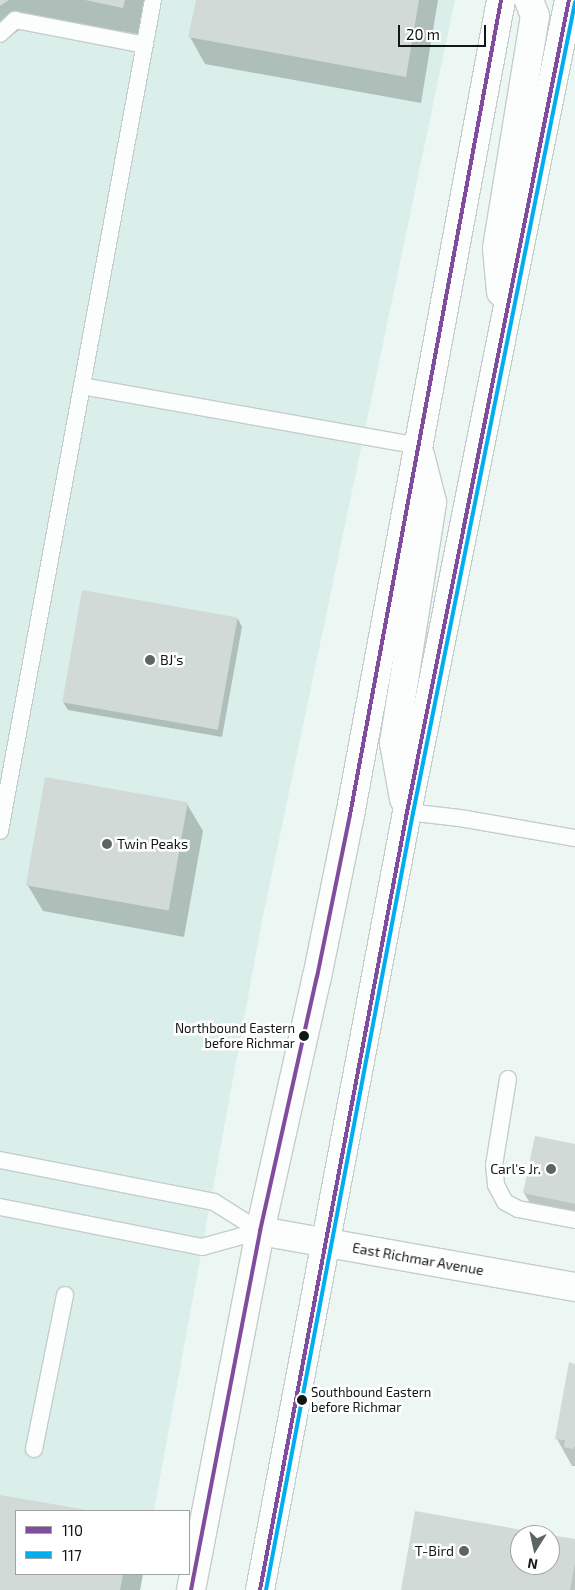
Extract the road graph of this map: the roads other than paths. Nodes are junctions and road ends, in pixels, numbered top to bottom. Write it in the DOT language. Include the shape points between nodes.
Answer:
graph roads {
  1 [pos="153,0"];
  2 [pos="501,0"];
  3 [pos="529,0"];
  4 [pos="569,0"];
  5 [pos="0,34"];
  6 [pos="145,45"];
  7 [pos="504,323"];
  8 [pos="82,386"];
  9 [pos="418,446"];
  10 [pos="407,812"];
  11 [pos="0,831"];
  12 [pos="575,838"];
  13 [pos="508,1079"];
  14 [pos="0,1160"];
  15 [pos="0,1207"];
  16 [pos="575,1220"];
  17 [pos="260,1231"];
  18 [pos="325,1243"];
  19 [pos="575,1287"];
  20 [pos="65,1295"];
  21 [pos="34,1450"];
  22 [pos="191,1590"];
  23 [pos="260,1590"];
  1 -- 6 [label="lane"];
  2 -- 9 [label="main road"];
  3 -- 7 [label="main road" via="535,16 497,248"];
  4 -- 7 [label="main road"];
  5 -- 6 [label="lane" via="15,20"];
  6 -- 8 [label="lane"];
  7 -- 10 [label="main road"];
  8 -- 9 [label="lane"];
  8 -- 11 [label="lane"];
  9 -- 10 [label="main road" via="432,502 394,742"];
  9 -- 17 [label="main road" via="350,815"];
  10 -- 12 [label="lane"];
  10 -- 18 [label="main road"];
  13 -- 16 [label="lane" via="494,1165 496,1185 505,1202 518,1209"];
  14 -- 17 [label="lane" via="214,1202"];
  15 -- 17 [label="lane" via="202,1247"];
  17 -- 18 [label="main road, East Richmar Avenue"];
  17 -- 22 [label="main road"];
  18 -- 19 [label="main road, East Richmar Avenue"];
  18 -- 23 [label="main road"];
  20 -- 21 [label="lane"];
}
